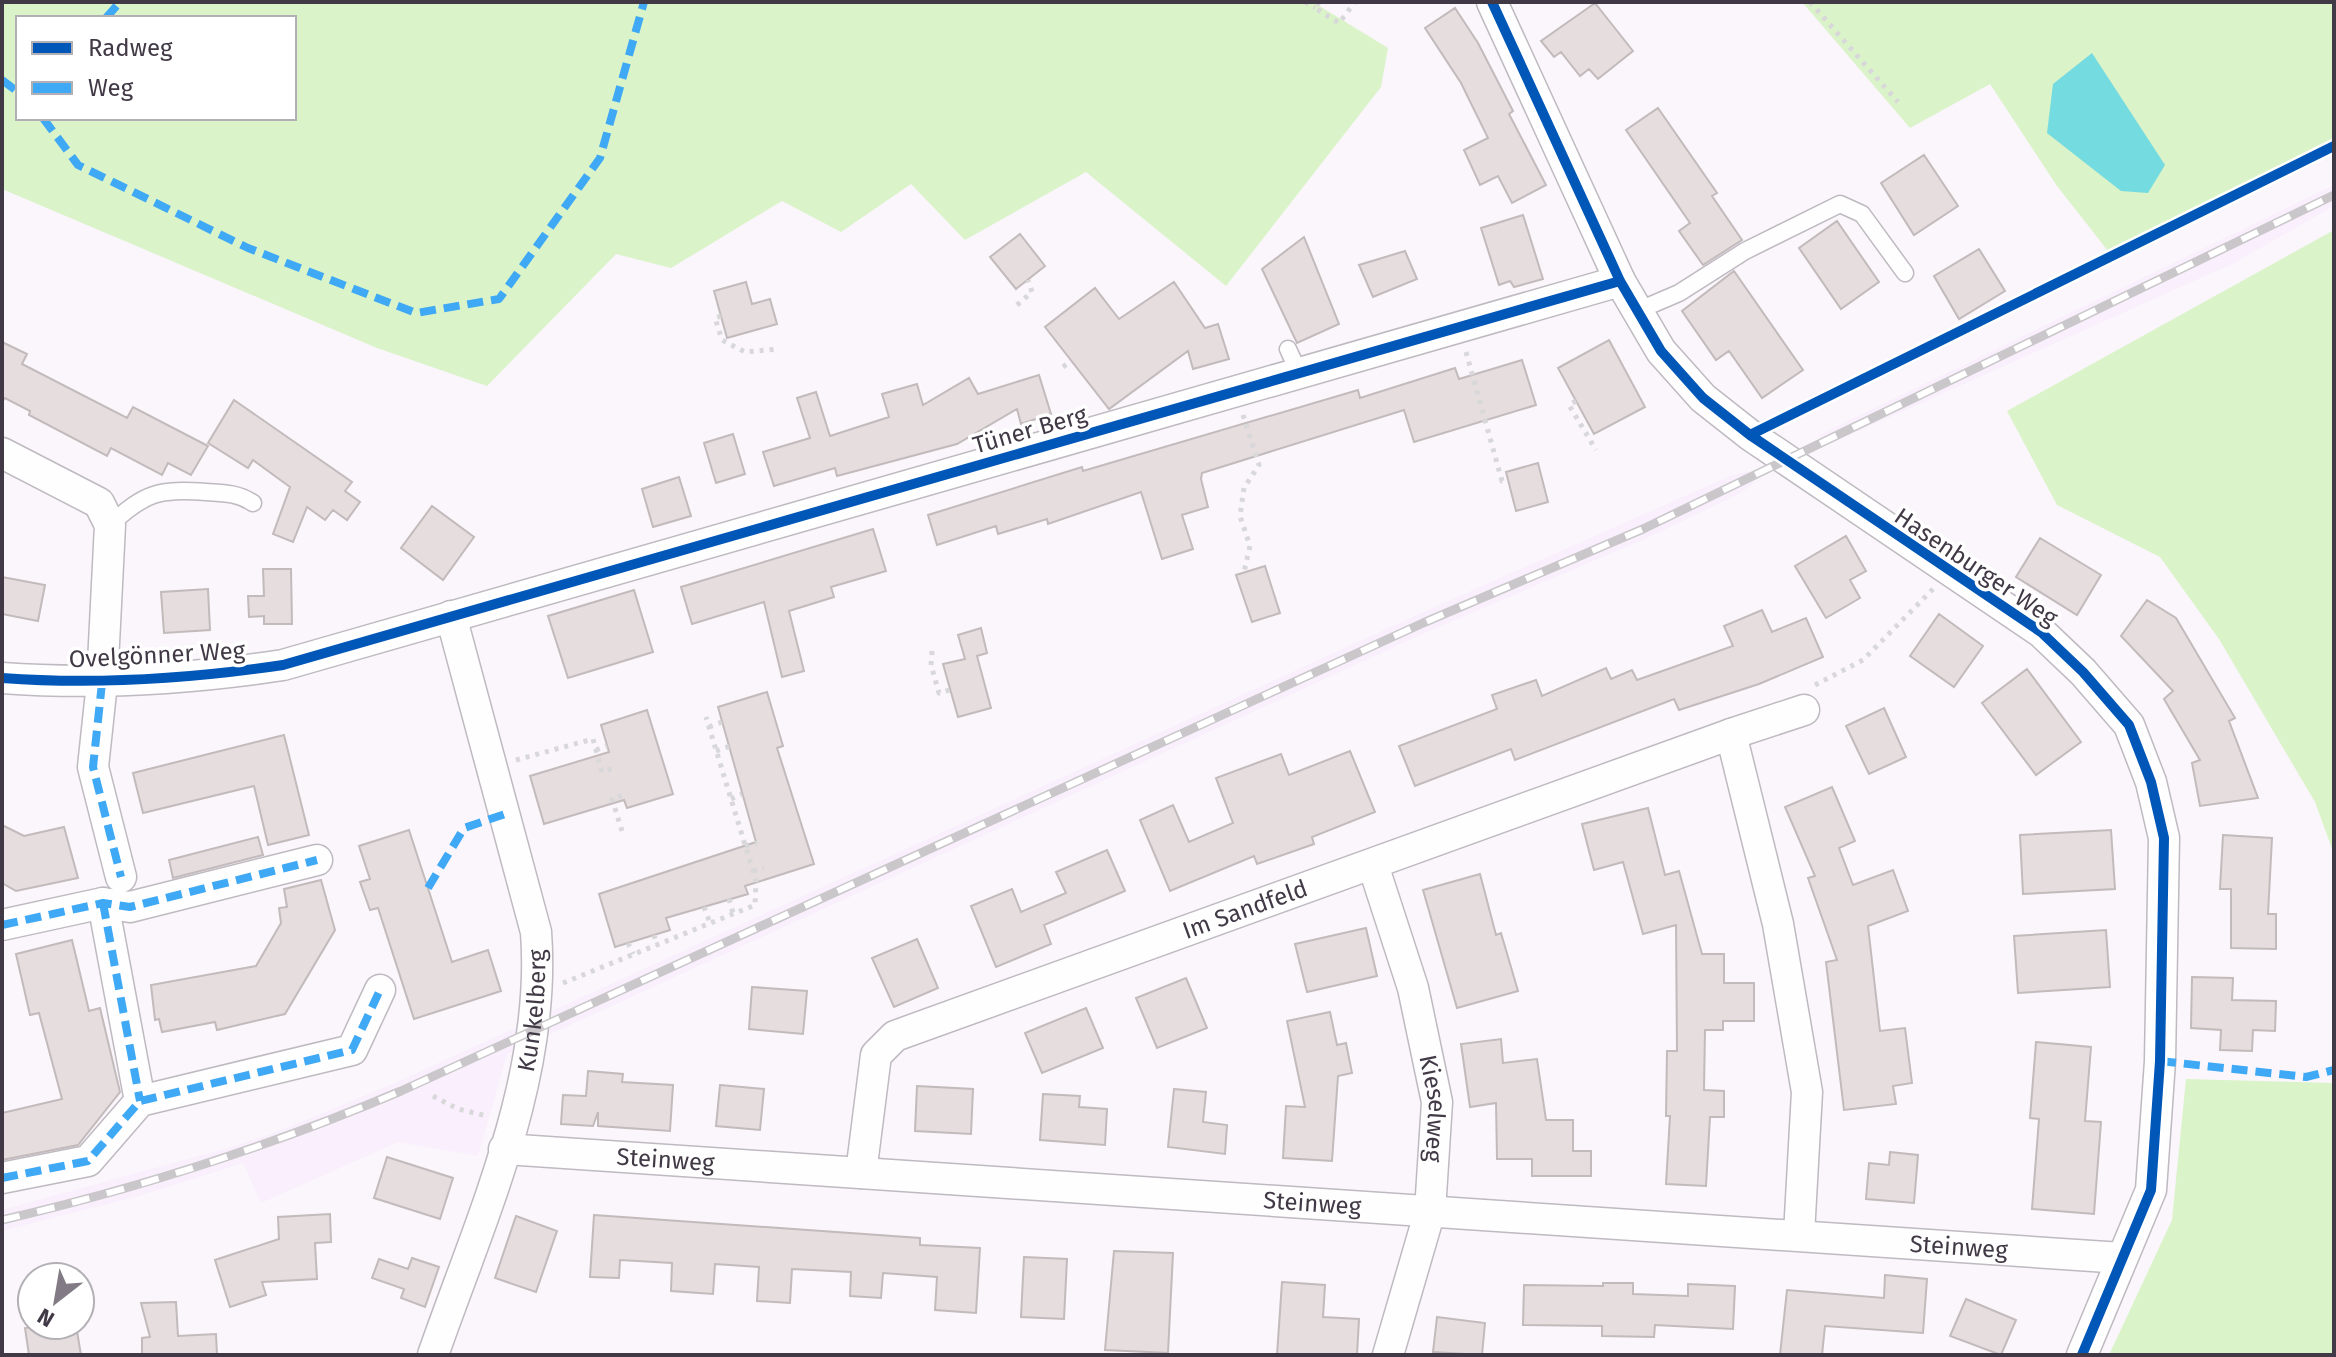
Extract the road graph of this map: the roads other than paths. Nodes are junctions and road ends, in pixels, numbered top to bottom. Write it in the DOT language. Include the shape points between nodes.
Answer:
graph roads {
  1 [pos="1492,2"];
  2 [pos="1905,273"];
  3 [pos="1620,281"];
  4 [pos="1637,311"];
  5 [pos="2,453"];
  6 [pos="253,503"];
  7 [pos="110,525"];
  8 [pos="451,616"];
  9 [pos="2,678"];
  10 [pos="102,683"];
  11 [pos="1804,710"];
  12 [pos="1731,734"];
  13 [pos="317,860"];
  14 [pos="1373,865"];
  15 [pos="121,877"];
  16 [pos="103,903"];
  17 [pos="4,923"];
  18 [pos="380,990"];
  19 [pos="140,1101"];
  20 [pos="508,1135"];
  21 [pos="861,1173"];
  22 [pos="2,1178"];
  23 [pos="1430,1211"];
  24 [pos="1799,1234"];
  25 [pos="2122,1258"];
  26 [pos="433,1355"];
  27 [pos="1388,1355"];
  28 [pos="2082,1355"];
  1 -- 3 [label="street, Hasenburger Weg"];
  2 -- 4 [label="lane" via="1862,214 1840,204"];
  3 -- 4 [label="street, Hasenburger Weg"];
  3 -- 8 [label="street, Tüner Berg" via="1459,327 1293,361 1236,391"];
  4 -- 25 [label="street, Hasenburger Weg" via="1661,351 1703,398 1842,500 2041,632 2129,725 2151,782 2164,838 2160,1061 2151,1190"];
  5 -- 7 [label="street" via="99,503"];
  6 -- 7 [label="lane" via="240,494 166,489 131,505"];
  7 -- 10 [label="street"];
  8 -- 10 [label="street, Ovelgönner Weg" via="283,665 203,677"];
  8 -- 20 [label="street, Kunkelberg" via="536,932 534,1031"];
  9 -- 10 [label="street, Ovelgönner Weg"];
  10 -- 15 [label="street, Ovelgönner Weg" via="93,767"];
  11 -- 12 [label="street, Im Sandfeld"];
  12 -- 14 [label="street, Im Sandfeld"];
  12 -- 24 [label="street" via="1778,924 1807,1092"];
  13 -- 16 [label="street" via="130,907"];
  14 -- 21 [label="street, Im Sandfeld" via="895,1036 876,1055"];
  14 -- 23 [label="street, Kieselweg" via="1413,988 1437,1102"];
  16 -- 17 [label="street"];
  16 -- 19 [label="street"];
  18 -- 19 [label="street" via="352,1050"];
  19 -- 22 [label="street" via="88,1161"];
  20 -- 21 [label="street, Steinweg"];
  20 -- 26 [label="street, Kunkelberg"];
  21 -- 23 [label="street, Steinweg"];
  23 -- 24 [label="street, Steinweg"];
  23 -- 27 [label="street, Kieselweg"];
  24 -- 25 [label="street, Steinweg"];
  25 -- 28 [label="street, Hasenburger Weg"];
}
